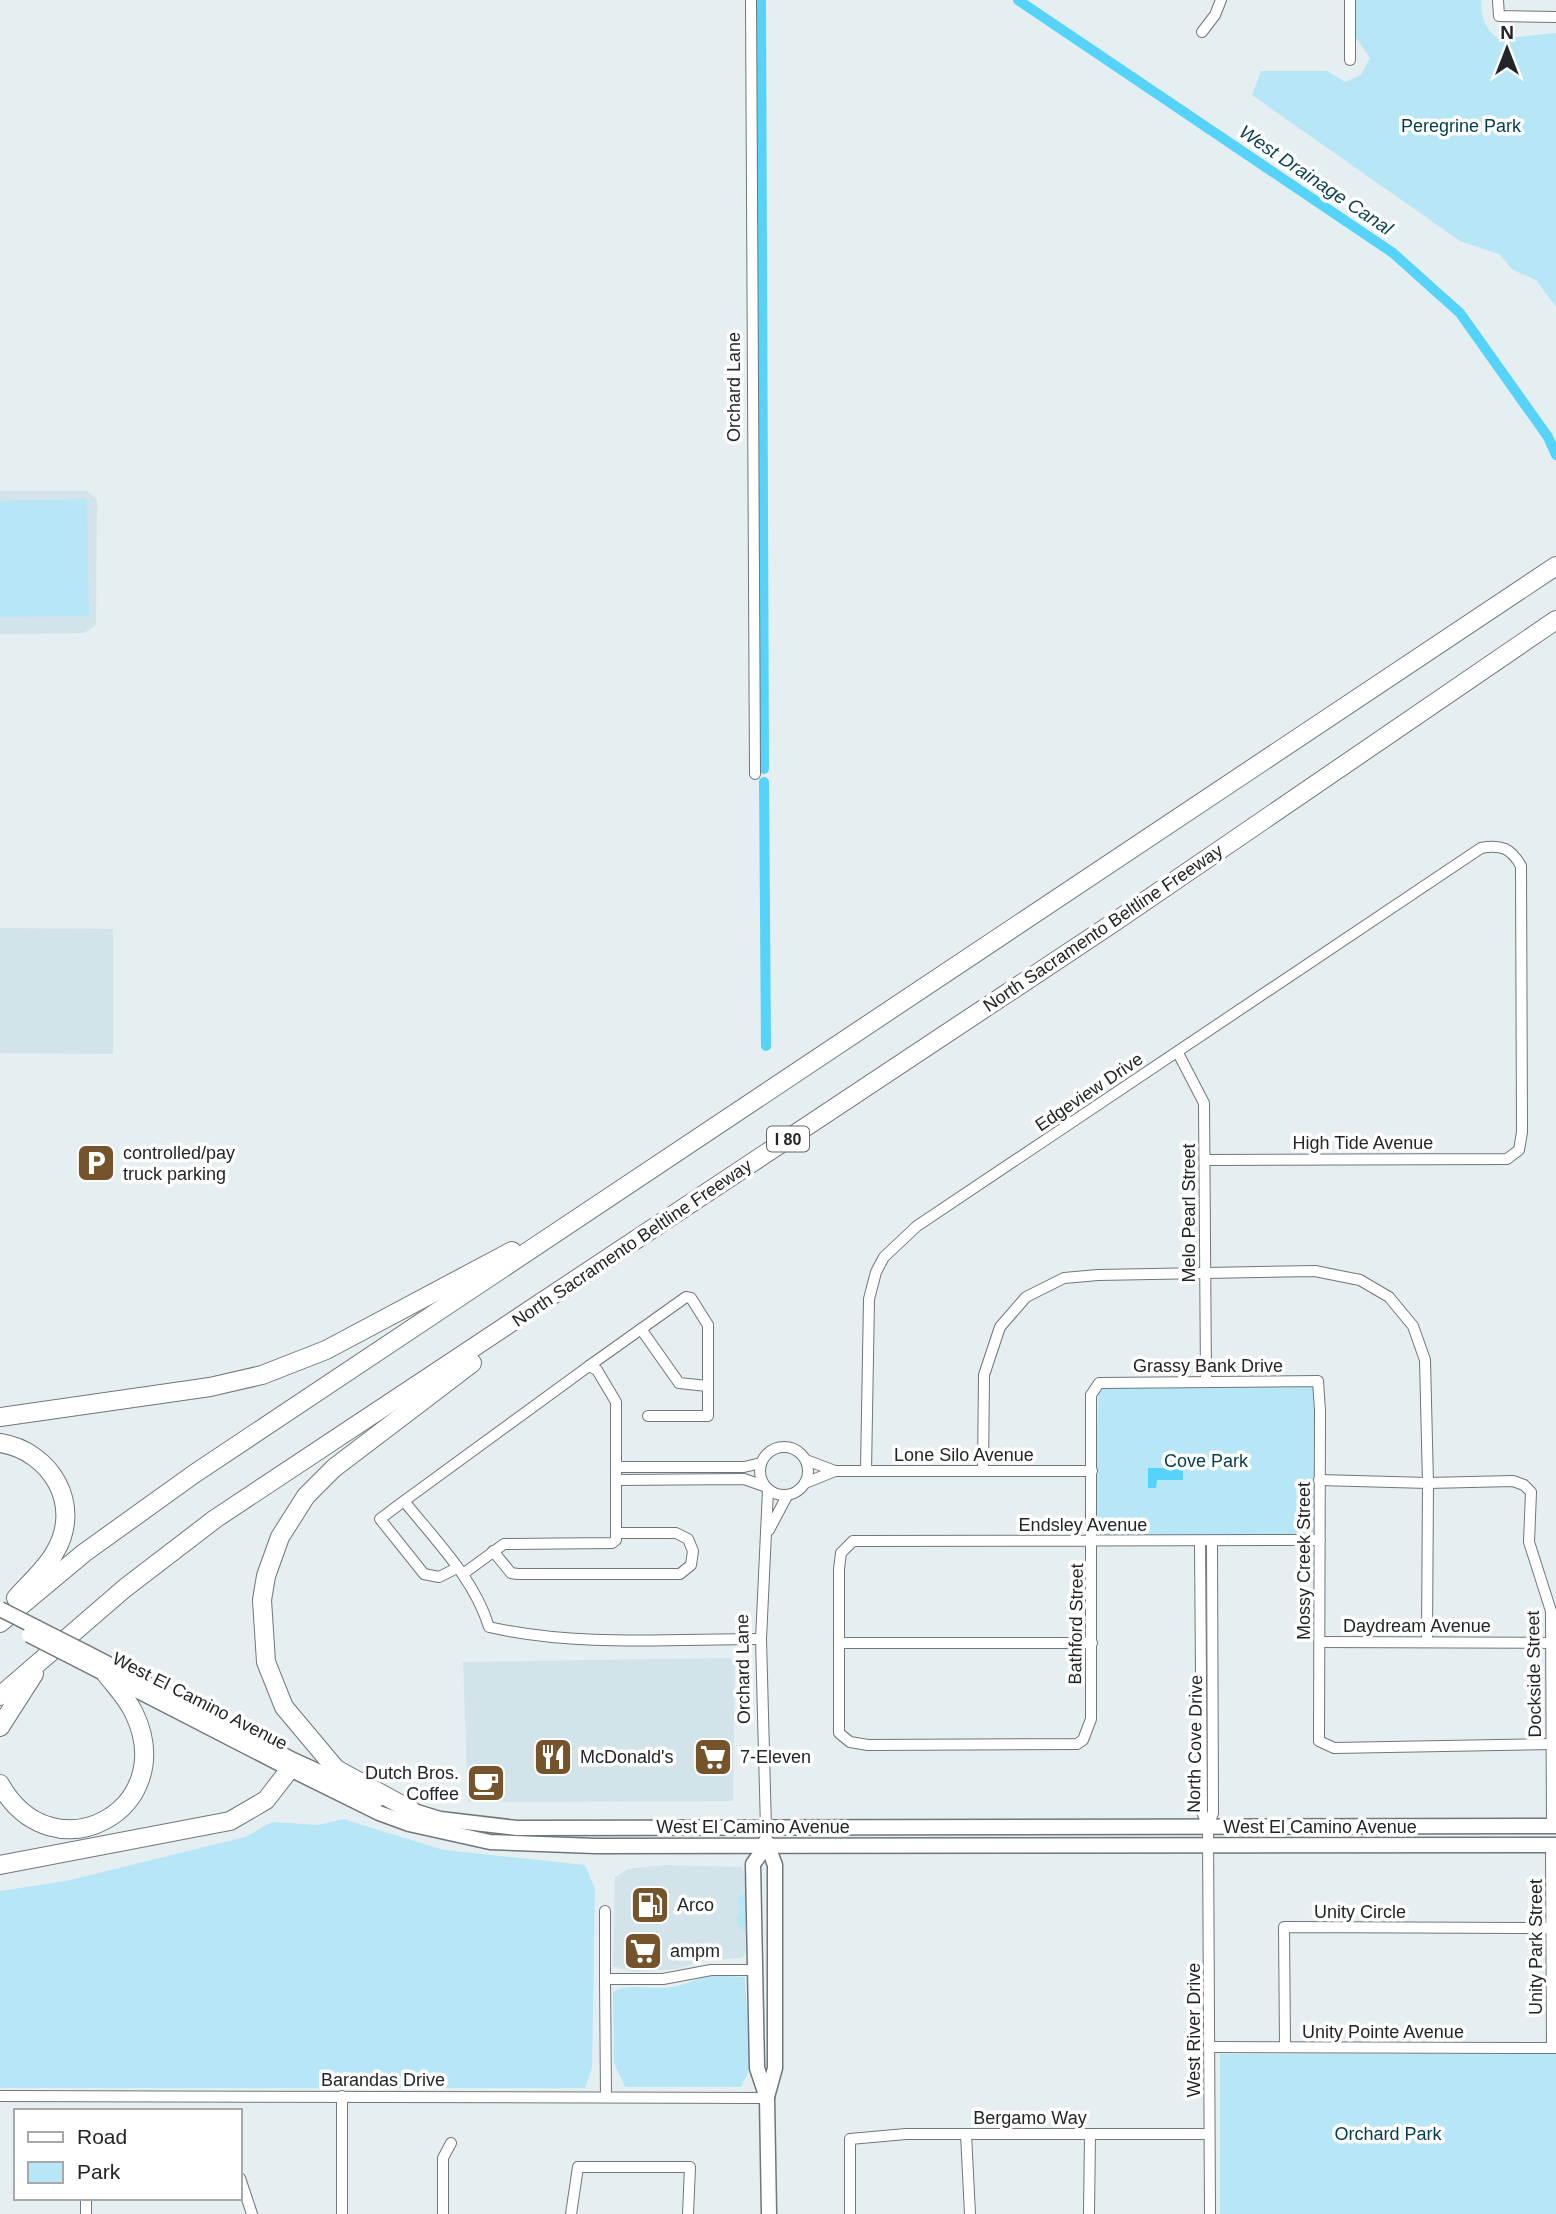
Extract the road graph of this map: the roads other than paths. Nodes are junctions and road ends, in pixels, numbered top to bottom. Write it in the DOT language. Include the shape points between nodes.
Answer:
graph roads {
  1 [pos="751,0"];
  2 [pos="1221,0"];
  3 [pos="1350,0"];
  4 [pos="1498,0"];
  5 [pos="1556,17"];
  6 [pos="1202,32"];
  7 [pos="1350,60"];
  8 [pos="1556,566"];
  9 [pos="1556,620"];
  10 [pos="755,774"];
  11 [pos="1178,1053"];
  12 [pos="1519,1150"];
  13 [pos="1205,1160"];
  14 [pos="604,1201"];
  15 [pos="597,1266"];
  16 [pos="1206,1271"];
  17 [pos="641,1329"];
  18 [pos="589,1366"];
  19 [pos="1206,1380"];
  20 [pos="1318,1381"];
  21 [pos="1099,1382"];
  22 [pos="708,1386"];
  23 [pos="648,1416"];
  24 [pos="0,1418"];
  25 [pos="0,1443"];
  26 [pos="806,1460"];
  27 [pos="761,1463"];
  28 [pos="617,1467"];
  29 [pos="835,1471"];
  30 [pos="866,1471"];
  31 [pos="984,1471"];
  32 [pos="1092,1471"];
  33 [pos="617,1480"];
  34 [pos="1319,1480"];
  35 [pos="805,1483"];
  36 [pos="1428,1483"];
  37 [pos="766,1488"];
  38 [pos="787,1496"];
  39 [pos="404,1501"];
  40 [pos="617,1533"];
  41 [pos="767,1534"];
  42 [pos="1093,1540"];
  43 [pos="1320,1540"];
  44 [pos="1200,1542"];
  45 [pos="1212,1542"];
  46 [pos="493,1551"];
  47 [pos="460,1571"];
  48 [pos="0,1609"];
  49 [pos="0,1620"];
  50 [pos="761,1639"];
  51 [pos="1427,1641"];
  52 [pos="1320,1642"];
  53 [pos="839,1643"];
  54 [pos="1092,1643"];
  55 [pos="1553,1643"];
  56 [pos="47,1656"];
  57 [pos="85,1657"];
  58 [pos="106,1674"];
  59 [pos="0,1696"];
  60 [pos="0,1727"];
  61 [pos="1553,1744"];
  62 [pos="292,1765"];
  63 [pos="0,1784"];
  64 [pos="411,1810"];
  65 [pos="1554,1826"];
  66 [pos="1208,1827"];
  67 [pos="766,1828"];
  68 [pos="1553,1845"];
  69 [pos="766,1846"];
  70 [pos="1209,1847"];
  71 [pos="0,1865"];
  72 [pos="605,1911"];
  73 [pos="1553,1928"];
  74 [pos="755,1970"];
  75 [pos="605,1979"];
  76 [pos="1209,2047"];
  77 [pos="1285,2047"];
  78 [pos="1554,2048"];
  79 [pos="0,2096"];
  80 [pos="342,2096"];
  81 [pos="606,2096"];
  82 [pos="767,2098"];
  83 [pos="966,2134"];
  84 [pos="1090,2134"];
  85 [pos="1209,2134"];
  86 [pos="451,2143"];
  87 [pos="242,2184"];
  88 [pos="252,2214"];
  89 [pos="342,2214"];
  90 [pos="443,2214"];
  91 [pos="571,2214"];
  92 [pos="688,2214"];
  93 [pos="769,2214"];
  94 [pos="850,2214"];
  95 [pos="970,2214"];
  96 [pos="1089,2214"];
  97 [pos="1210,2214"];
  1 -- 10 [label="street, Orchard Lane"];
  2 -- 6 [label="street"];
  3 -- 7 [label="street"];
  4 -- 5 [label="street" via="1499,16"];
  8 -- 14 [label="highway"];
  9 -- 15 [label="highway, North Sacramento Beltline Freeway / I 80" via="1113,923"];
  11 -- 12 [label="street, Edgeview Drive" via="1480,848 1499,845 1514,853 1521,866"];
  11 -- 13 [label="street, Melo Pearl Street" via="1204,1103"];
  11 -- 30 [label="street, Edgeview Drive" via="930,1216 884,1257 869,1299"];
  12 -- 13 [label="street, High Tide Avenue" via="1507,1159"];
  13 -- 16 [label="street, Melo Pearl Street"];
  14 -- 24 [label="highway" via="294,1364 210,1387"];
  14 -- 49 [label="highway" via="137,1513"];
  15 -- 56 [label="highway, North Sacramento Beltline Freeway / I 80" via="215,1519"];
  15 -- 64 [label="highway" via="322,1479 292,1515 273,1552 261,1616 266,1662 276,1695 336,1769"];
  16 -- 19 [label="street, Melo Pearl Street"];
  16 -- 31 [label="street" via="1064,1278 1026,1297 1000,1327 984,1375"];
  16 -- 36 [label="street" via="1315,1271 1360,1280 1389,1297 1413,1326 1425,1360"];
  17 -- 18 [label="street"];
  17 -- 22 [label="street" via="679,1383"];
  17 -- 22 [label="street" via="691,1298 708,1325"];
  18 -- 28 [label="street" via="597,1370 616,1402"];
  18 -- 39 [label="street"];
  19 -- 20 [label="street, Grassy Bank Drive"];
  19 -- 21 [label="street, Grassy Bank Drive"];
  20 -- 34 [label="street, Mossy Creek Street"];
  21 -- 32 [label="street, Bathford Street" via="1091,1395"];
  22 -- 23 [label="street" via="708,1416"];
  25 -- 49 [label="highway" via="18,1446 40,1459 57,1479 65,1503 65,1529 55,1553"];
  26 -- 27 [label="street" via="787,1447 771,1450"];
  26 -- 29 [label="street, Lone Silo Avenue"];
  26 -- 35 [label="street"];
  27 -- 28 [label="street" via="744,1467"];
  27 -- 37 [label="street"];
  28 -- 33 [label="street"];
  29 -- 30 [label="street, Lone Silo Avenue"];
  29 -- 35 [label="street, Lone Silo Avenue"];
  30 -- 31 [label="street, Lone Silo Avenue"];
  31 -- 32 [label="street, Lone Silo Avenue"];
  32 -- 42 [label="street, Bathford Street"];
  33 -- 37 [label="street" via="744,1479"];
  33 -- 40 [label="street"];
  34 -- 36 [label="street"];
  34 -- 43 [label="street, Mossy Creek Street"];
  35 -- 38 [label="street"];
  36 -- 51 [label="street"];
  36 -- 55 [label="street, Dockside Street" via="1513,1481 1531,1492 1529,1542 1551,1611"];
  37 -- 38 [label="street"];
  37 -- 41 [label="street, Orchard Lane"];
  38 -- 41 [label="street, Orchard Lane"];
  39 -- 47 [label="street"];
  39 -- 47 [label="street" via="380,1520 424,1574 439,1577"];
  40 -- 46 [label="street" via="612,1543 504,1544"];
  40 -- 46 [label="street" via="676,1533 688,1539 693,1551 691,1565 680,1574 518,1574 511,1573"];
  41 -- 50 [label="street, Orchard Lane"];
  42 -- 44 [label="street, Endsley Avenue"];
  42 -- 53 [label="street, Endsley Avenue" via="853,1541 841,1553"];
  42 -- 54 [label="street, Bathford Street"];
  43 -- 45 [label="street, Endsley Avenue"];
  43 -- 52 [label="street, Mossy Creek Street"];
  44 -- 45 [label="street, Endsley Avenue"];
  44 -- 66 [label="street, North Cove Drive" via="1202,1812"];
  45 -- 66 [label="street, North Cove Drive" via="1213,1813"];
  46 -- 47 [label="street"];
  47 -- 50 [label="street" via="480,1601 488,1627 621,1639"];
  48 -- 57 [label="main road, West El Camino Avenue, bridge"];
  49 -- 57 [label="main road, West El Camino Avenue, bridge"];
  50 -- 67 [label="street, Orchard Lane"];
  51 -- 52 [label="street, Daydream Avenue"];
  51 -- 55 [label="street, Daydream Avenue"];
  52 -- 61 [label="street, Mossy Creek Street" via="1319,1741 1334,1748"];
  53 -- 54 [label="street"];
  53 -- 54 [label="street, Bathford Street" via="839,1733 850,1742 1063,1744 1083,1740 1091,1719"];
  55 -- 61 [label="street, Dockside Street"];
  56 -- 59 [label="highway, North Sacramento Beltline Freeway / I 80"];
  56 -- 60 [label="highway"];
  57 -- 58 [label="main road, West El Camino Avenue"];
  57 -- 62 [label="main road, West El Camino Avenue"];
  58 -- 62 [label="main road, West El Camino Avenue"];
  58 -- 63 [label="highway" via="135,1714 144,1747 139,1779 118,1815 81,1829 52,1826 19,1809"];
  61 -- 65 [label="street, Dockside Street"];
  62 -- 64 [label="main road, West El Camino Avenue"];
  62 -- 69 [label="main road, West El Camino Avenue" via="379,1813 434,1832 490,1842"];
  62 -- 71 [label="highway" via="266,1800 230,1821"];
  64 -- 67 [label="main road, West El Camino Avenue" via="477,1825 517,1828"];
  65 -- 66 [label="main road, West El Camino Avenue"];
  66 -- 67 [label="main road, West El Camino Avenue"];
  66 -- 70 [label="street, West River Drive"];
  67 -- 69 [label="main road, Orchard Lane"];
  68 -- 70 [label="main road, West El Camino Avenue"];
  68 -- 73 [label="street, Unity Park Street"];
  69 -- 70 [label="main road, West El Camino Avenue"];
  69 -- 74 [label="main road, Orchard Lane" via="753,1864"];
  69 -- 82 [label="main road, Orchard Lane" via="775,1865 775,2068"];
  70 -- 76 [label="street, West River Drive"];
  72 -- 75 [label="street"];
  73 -- 77 [label="street, Unity Circle" via="1284,1927"];
  73 -- 78 [label="street, Unity Park Street"];
  74 -- 75 [label="street"];
  74 -- 82 [label="main road, Orchard Lane" via="757,2068"];
  75 -- 81 [label="street"];
  76 -- 77 [label="street, Unity Pointe Avenue"];
  76 -- 85 [label="street, West River Drive"];
  77 -- 78 [label="street, Unity Pointe Avenue"];
  79 -- 80 [label="street, Barandas Drive"];
  80 -- 81 [label="street, Barandas Drive"];
  80 -- 89 [label="street"];
  81 -- 82 [label="street, Barandas Drive"];
  82 -- 93 [label="main road, Orchard Lane"];
  83 -- 84 [label="street, Bergamo Way"];
  83 -- 94 [label="street, Bergamo Way" via="850,2139"];
  83 -- 95 [label="street"];
  84 -- 85 [label="street, Bergamo Way"];
  84 -- 96 [label="street"];
  85 -- 97 [label="street, West River Drive"];
  86 -- 90 [label="street" via="443,2158"];
  87 -- 88 [label="street"];
  91 -- 92 [label="street" via="578,2167 690,2167"];
}
